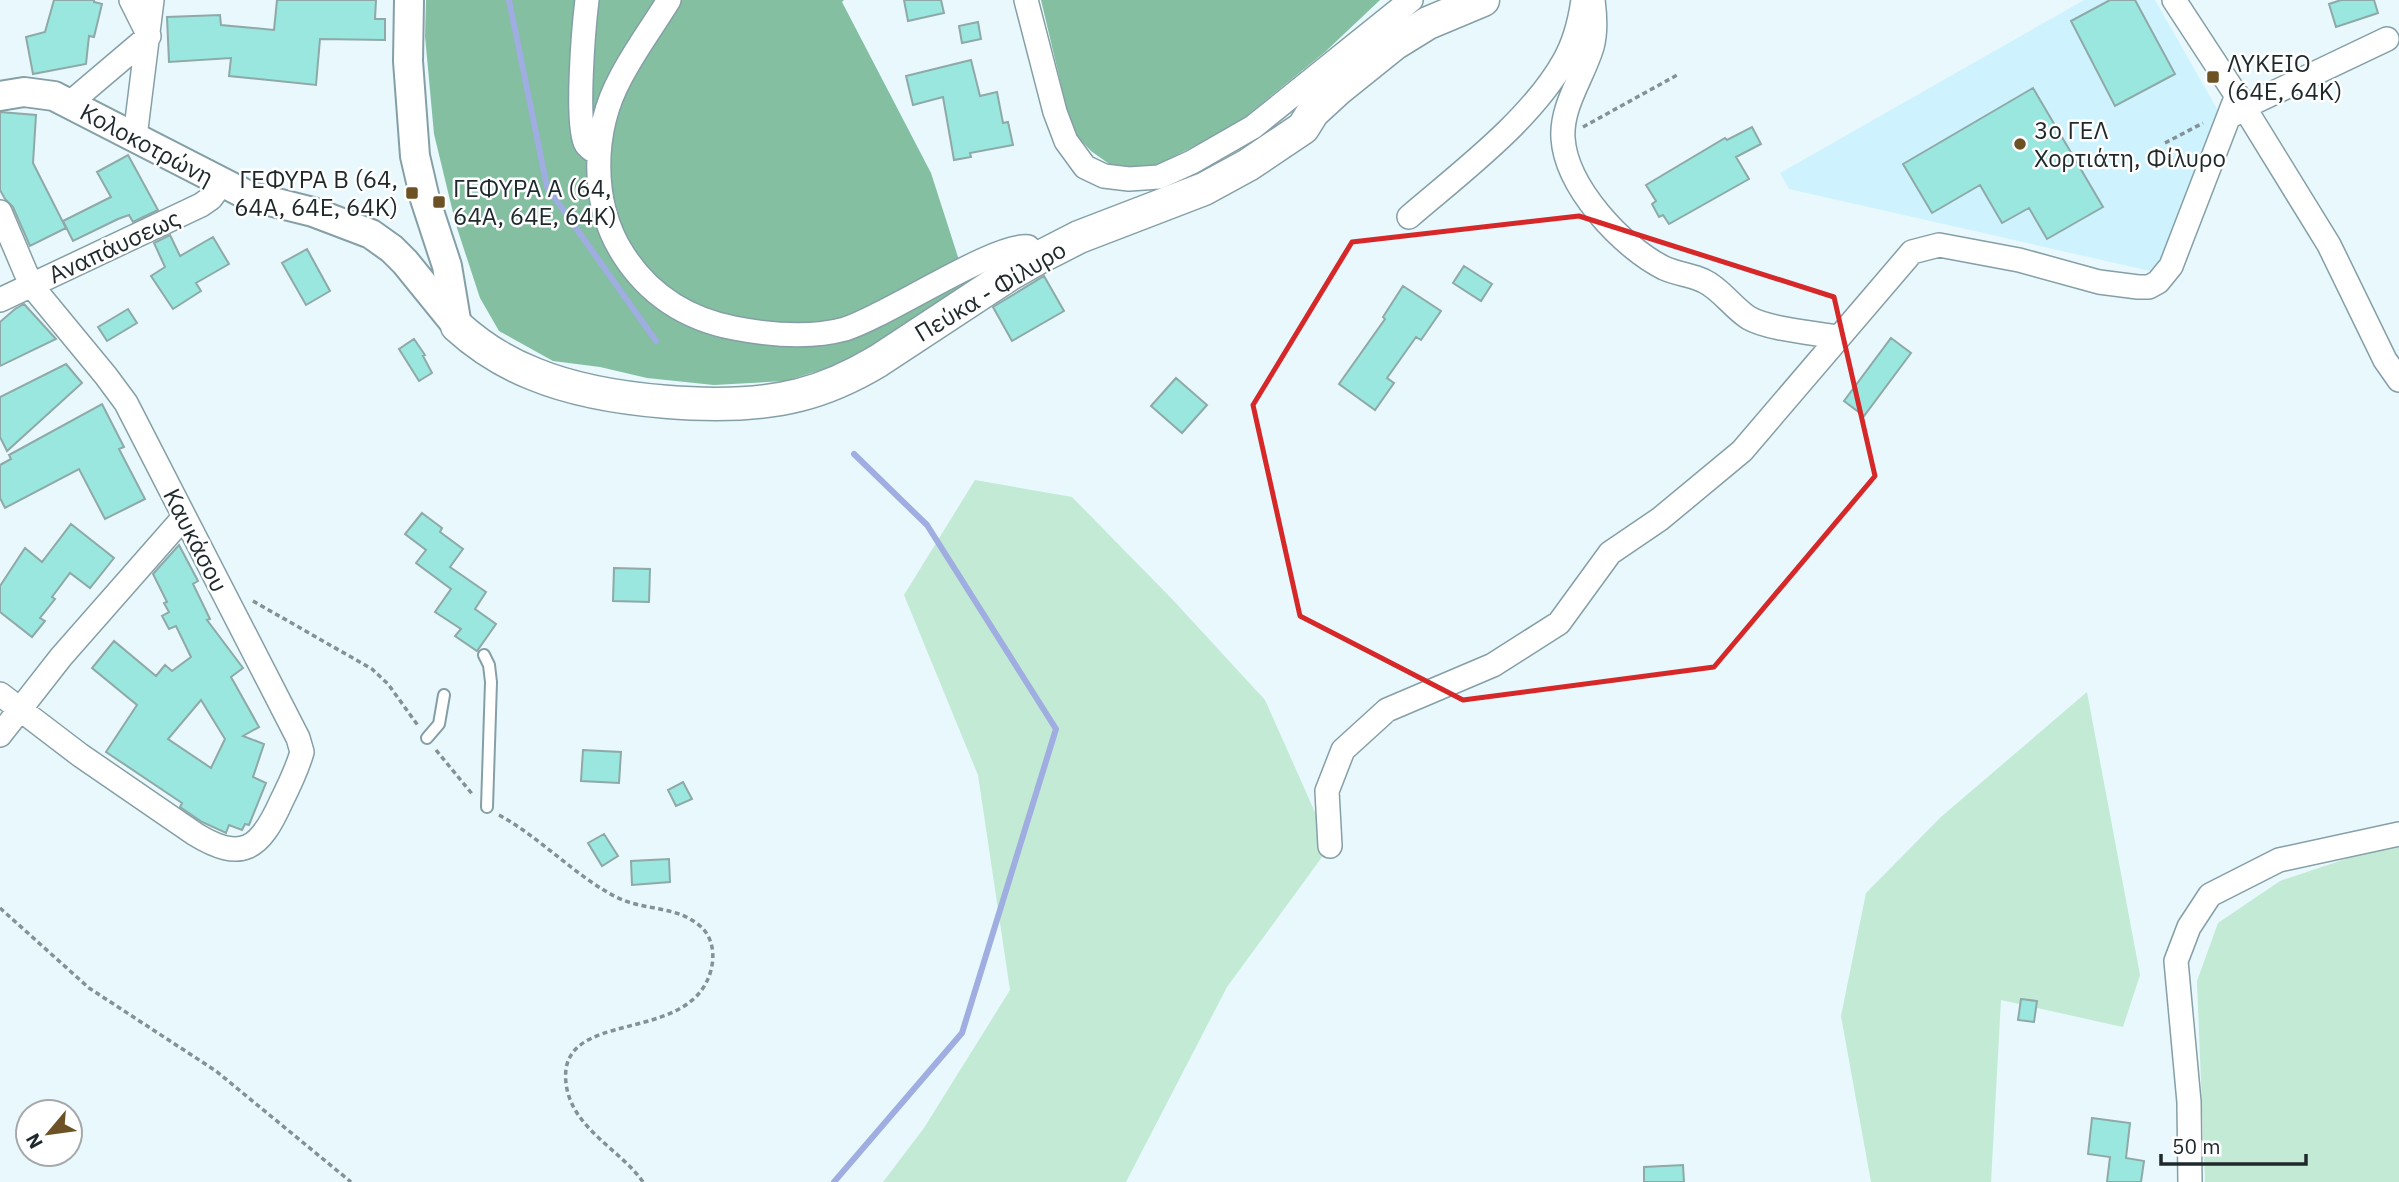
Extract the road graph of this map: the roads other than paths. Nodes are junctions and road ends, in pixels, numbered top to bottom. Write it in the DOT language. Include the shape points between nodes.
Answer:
graph roads {
  1 [pos="131,0"];
  2 [pos="152,0"];
  3 [pos="409,0"];
  4 [pos="587,0"];
  5 [pos="668,0"];
  6 [pos="1026,0"];
  7 [pos="1411,0"];
  8 [pos="1483,0"];
  9 [pos="1583,0"];
  10 [pos="1593,0"];
  11 [pos="2174,0"];
  12 [pos="1445,8"];
  13 [pos="149,36"];
  14 [pos="2387,39"];
  15 [pos="0,96"];
  16 [pos="69,103"];
  17 [pos="2236,107"];
  18 [pos="135,137"];
  19 [pos="599,154"];
  20 [pos="222,183"];
  21 [pos="0,212"];
  22 [pos="1409,217"];
  23 [pos="1038,258"];
  24 [pos="31,285"];
  25 [pos="0,300"];
  26 [pos="457,326"];
  27 [pos="1837,338"];
  28 [pos="2399,380"];
  29 [pos="184,517"];
  30 [pos="484,655"];
  31 [pos="0,694"];
  32 [pos="444,695"];
  33 [pos="19,710"];
  34 [pos="0,735"];
  35 [pos="427,738"];
  36 [pos="487,807"];
  37 [pos="2399,834"];
  38 [pos="1330,846"];
  39 [pos="2190,1182"];
  1 -- 13 [label="street"];
  2 -- 13 [label="street"];
  3 -- 26 [label="street" via="415,156 447,266"];
  4 -- 19 [label="street" via="582,129 587,146"];
  5 -- 19 [label="street" via="611,99"];
  6 -- 7 [label="street" via="1066,141 1085,167 1104,176 1129,179 1159,177 1253,127"];
  8 -- 12 [label="main road, Πεύκα - Φίλυρο"];
  9 -- 22 [label="street" via="1573,43 1552,81 1491,145"];
  10 -- 27 [label="street" via="1593,45 1567,109 1563,139 1579,184 1600,216 1649,259 1704,281 1756,321"];
  11 -- 17 [label="street"];
  12 -- 23 [label="main road, Πεύκα - Φίλυρο" via="1372,60 1314,112 1303,128 1248,165 1204,189 1079,237"];
  13 -- 16 [label="street"];
  13 -- 18 [label="street"];
  14 -- 17 [label="street"];
  15 -- 16 [label="street, Κολοκοτρώνη" via="36,93"];
  16 -- 18 [label="street, Κολοκοτρώνη"];
  17 -- 27 [label="street" via="2171,266 2158,282 2138,287 2099,282 2019,260 1938,246 1912,252"];
  17 -- 28 [label="street" via="2329,245"];
  18 -- 20 [label="street, Κολοκοτρώνη"];
  19 -- 23 [label="street" via="607,221 632,267 669,302 719,325 796,335 834,331 867,320 1013,249 1028,247"];
  20 -- 24 [label="street, Αναπάυσεως" via="201,205"];
  20 -- 26 [label="street, Κολοκοτρώνη" via="372,234 405,262"];
  21 -- 24 [label="street, Καυκάσου"];
  23 -- 26 [label="main road, Πεύκα - Φίλυρο" via="856,374 775,400 698,403 582,388 515,366"];
  24 -- 25 [label="street, Αναπάυσεως"];
  24 -- 29 [label="street, Καυκάσου" via="118,391"];
  27 -- 38 [label="street" via="1742,451 1610,554 1559,623 1493,665 1387,710 1343,750 1327,791"];
  29 -- 33 [label="street"];
  29 -- 33 [label="street, Καυκάσου" via="302,752 261,838 234,849 214,845"];
  30 -- 36 [label="lane" via="491,682"];
  31 -- 33 [label="street"];
  32 -- 35 [label="lane" via="439,724"];
  33 -- 34 [label="street"];
  37 -- 39 [label="street" via="2279,860 2210,895 2189,927 2176,961 2189,1102"];
}
